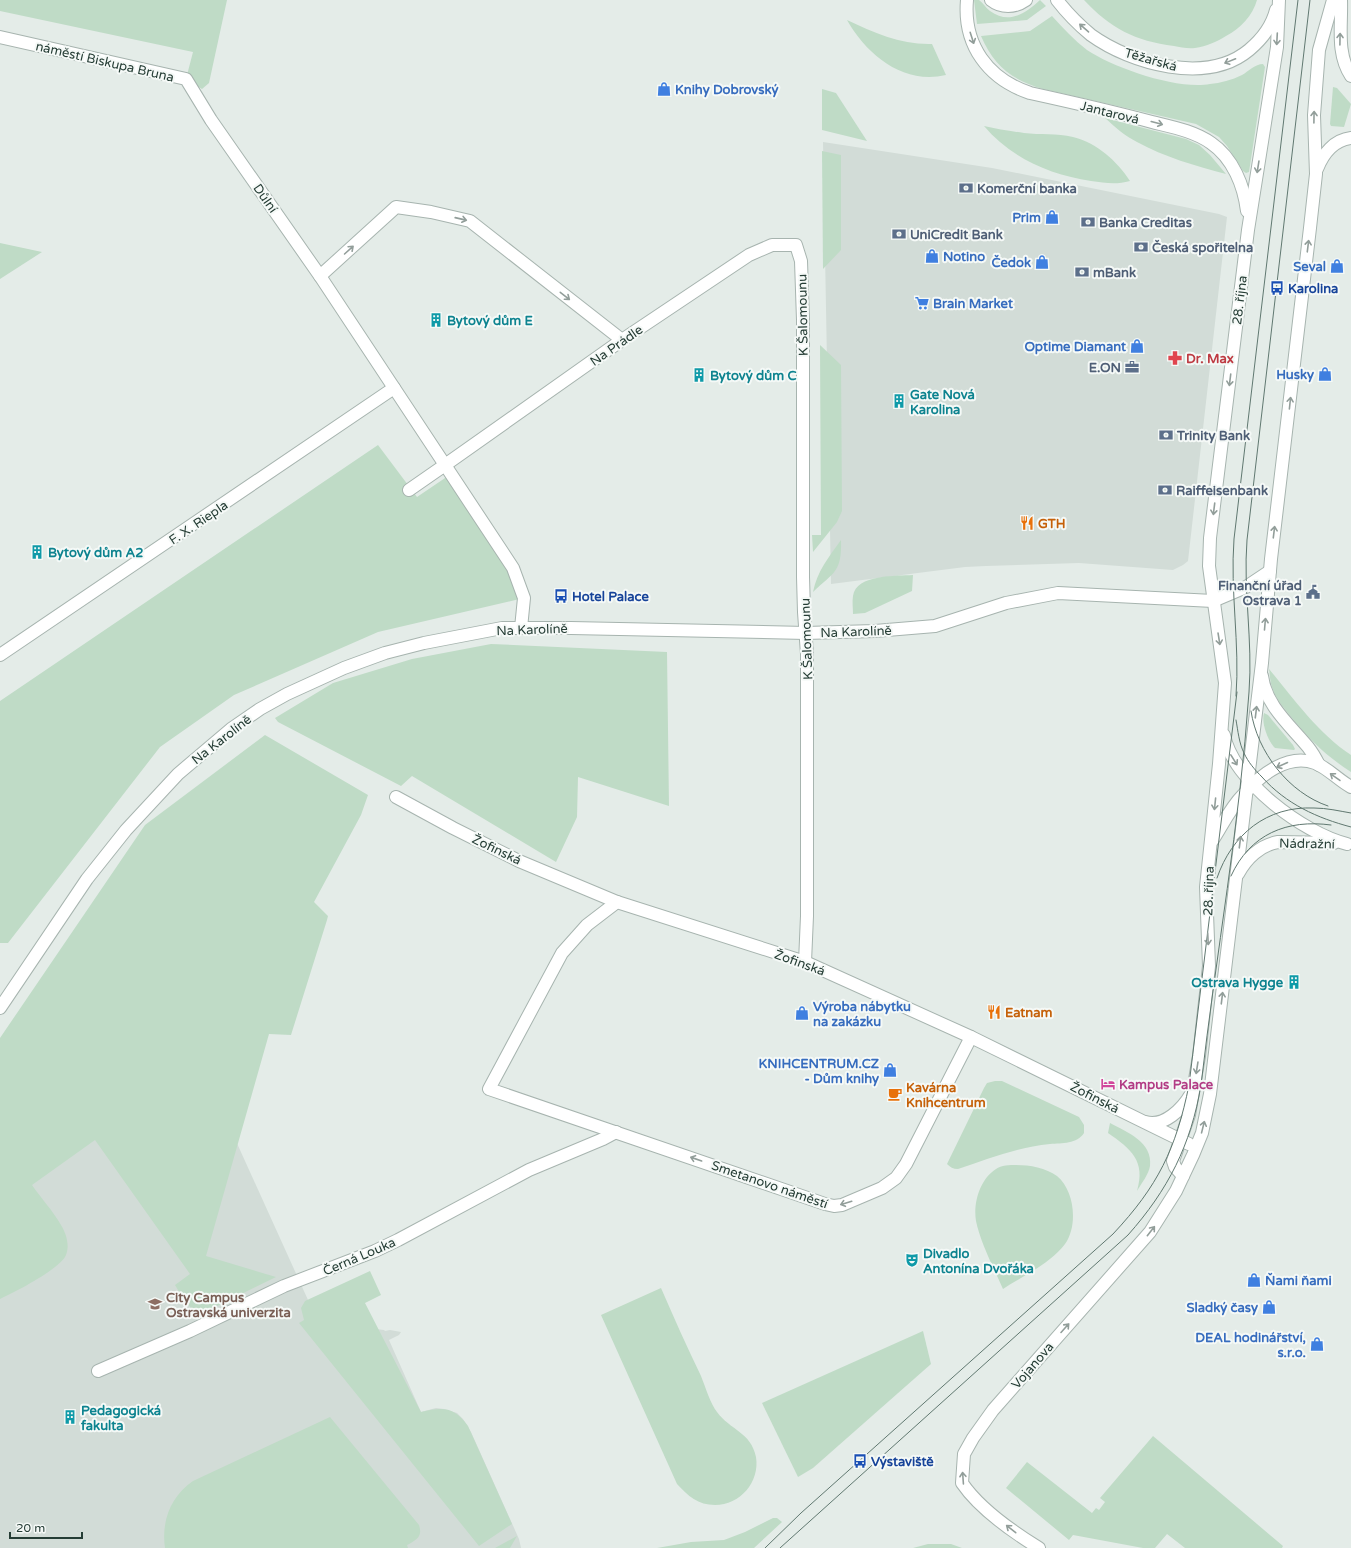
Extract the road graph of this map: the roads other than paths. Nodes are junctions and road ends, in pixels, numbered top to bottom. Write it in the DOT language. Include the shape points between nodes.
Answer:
graph roads {
  1 [pos="967,0"];
  2 [pos="991,0"];
  3 [pos="1026,0"];
  4 [pos="1057,0"];
  5 [pos="1278,0"];
  6 [pos="1333,0"];
  7 [pos="1340,0"];
  8 [pos="0,38"];
  9 [pos="1351,76"];
  10 [pos="211,120"];
  11 [pos="1351,138"];
  12 [pos="1316,174"];
  13 [pos="1248,230"];
  14 [pos="796,245"];
  15 [pos="320,276"];
  16 [pos="622,340"];
  17 [pos="394,388"];
  18 [pos="445,465"];
  19 [pos="410,490"];
  20 [pos="1270,571"];
  21 [pos="1213,601"];
  22 [pos="521,628"];
  23 [pos="806,633"];
  24 [pos="0,655"];
  25 [pos="1262,663"];
  26 [pos="1222,724"];
  27 [pos="1320,765"];
  28 [pos="1249,784"];
  29 [pos="1351,787"];
  30 [pos="396,797"];
  31 [pos="1210,844"];
  32 [pos="1349,844"];
  33 [pos="1236,879"];
  34 [pos="617,902"];
  35 [pos="805,962"];
  36 [pos="1,1004"];
  37 [pos="971,1037"];
  38 [pos="1194,1089"];
  39 [pos="1142,1121"];
  40 [pos="616,1132"];
  41 [pos="1181,1140"];
  42 [pos="1196,1148"];
  43 [pos="1183,1176"];
  44 [pos="98,1371"];
  45 [pos="1039,1548"];
  1 -- 13 [label="street, Jantarová, one-way" via="969,30 975,48 987,66 1006,83 1030,93 1196,134 1213,144 1228,159 1239,179 1246,199"];
  2 -- 3 [label="street" via="1008,7"];
  5 -- 4 [label="street, Těžařská, one-way" via="1275,13 1266,30 1243,56 1195,69 1160,64 1116,49 1092,35"];
  5 -- 13 [label="street, 28. října, one-way" via="1276,53"];
  12 -- 6 [label="street, one-way" via="1314,115 1319,50"];
  9 -- 7 [label="street, one-way" via="1341,51"];
  8 -- 10 [label="street, náměstí Biskupa Bruna" via="186,79"];
  10 -- 15 [label="street, Důlní"];
  11 -- 12 [label="street" via="1340,140 1329,150 1320,161"];
  20 -- 12 [label="street, one-way"];
  13 -- 21 [label="street, 28. října, one-way" via="1210,538 1209,566"];
  14 -- 16 [label="street, Na Prádle" via="772,245 749,255"];
  14 -- 23 [label="street, K Šalomounu" via="801,261 803,320 803,577"];
  15 -- 16 [label="street, one-way" via="396,207 431,212 470,221"];
  15 -- 17 [label="street"];
  16 -- 18 [label="street, Na Prádle"];
  17 -- 18 [label="street"];
  17 -- 24 [label="street, F. X. Riepla"];
  18 -- 19 [label="street, Na Prádle"];
  18 -- 22 [label="street" via="513,568 524,598"];
  20 -- 21 [label="street" via="1246,587"];
  25 -- 20 [label="street, one-way"];
  21 -- 23 [label="street, Na Karolíně" via="1058,593 1006,603 935,626"];
  21 -- 26 [label="street, 28. října, one-way" via="1225,676"];
  22 -- 23 [label="street, Na Karolíně"];
  22 -- 36 [label="street, Na Karolíně" via="502,628 385,653 287,694 231,730 178,774 126,830 87,879"];
  23 -- 35 [label="street, K Šalomounu" via="808,654"];
  25 -- 27 [label="street" via="1262,678 1271,701"];
  28 -- 25 [label="street, Vojanova, one-way"];
  26 -- 28 [label="street, Nádražní, one-way" via="1226,745"];
  26 -- 31 [label="street, 28. října, one-way"];
  27 -- 28 [label="street, one-way" via="1304,760 1287,763"];
  29 -- 27 [label="street, one-way"];
  28 -- 31 [label="street"];
  28 -- 32 [label="street, Nádražní" via="1323,836"];
  33 -- 28 [label="street, Vojanova, one-way"];
  30 -- 34 [label="street, Žofinská" via="519,861"];
  31 -- 38 [label="street, 28. října, one-way" via="1206,887 1209,966"];
  32 -- 33 [label="street, Nádražní" via="1272,843 1264,846 1244,864"];
  42 -- 33 [label="street, Vojanova, one-way" via="1202,1133 1210,1094"];
  34 -- 35 [label="street, Žofinská"];
  34 -- 40 [label="street, Smetanovo náměstí" via="587,925 562,952 489,1089"];
  35 -- 37 [label="street, Žofinská"];
  37 -- 39 [label="street, Žofinská"];
  37 -- 40 [label="street, Smetanovo náměstí, one-way" via="896,1178 882,1188 842,1205 834,1206"];
  38 -- 39 [label="street" via="1185,1103 1170,1117 1157,1122"];
  38 -- 41 [label="street, 28. října"];
  39 -- 41 [label="street, Žofinská"];
  40 -- 44 [label="street, Černá Louka" via="529,1170 380,1248 284,1286"];
  41 -- 42 [label="street, Žofinská"];
  41 -- 43 [label="street, 28. října" via="1173,1162"];
  42 -- 43 [label="street, Vojanova"];
  45 -- 43 [label="street, Vojanova, one-way" via="973,1498 962,1483 964,1454 972,1438 993,1410 1150,1232"];
}
